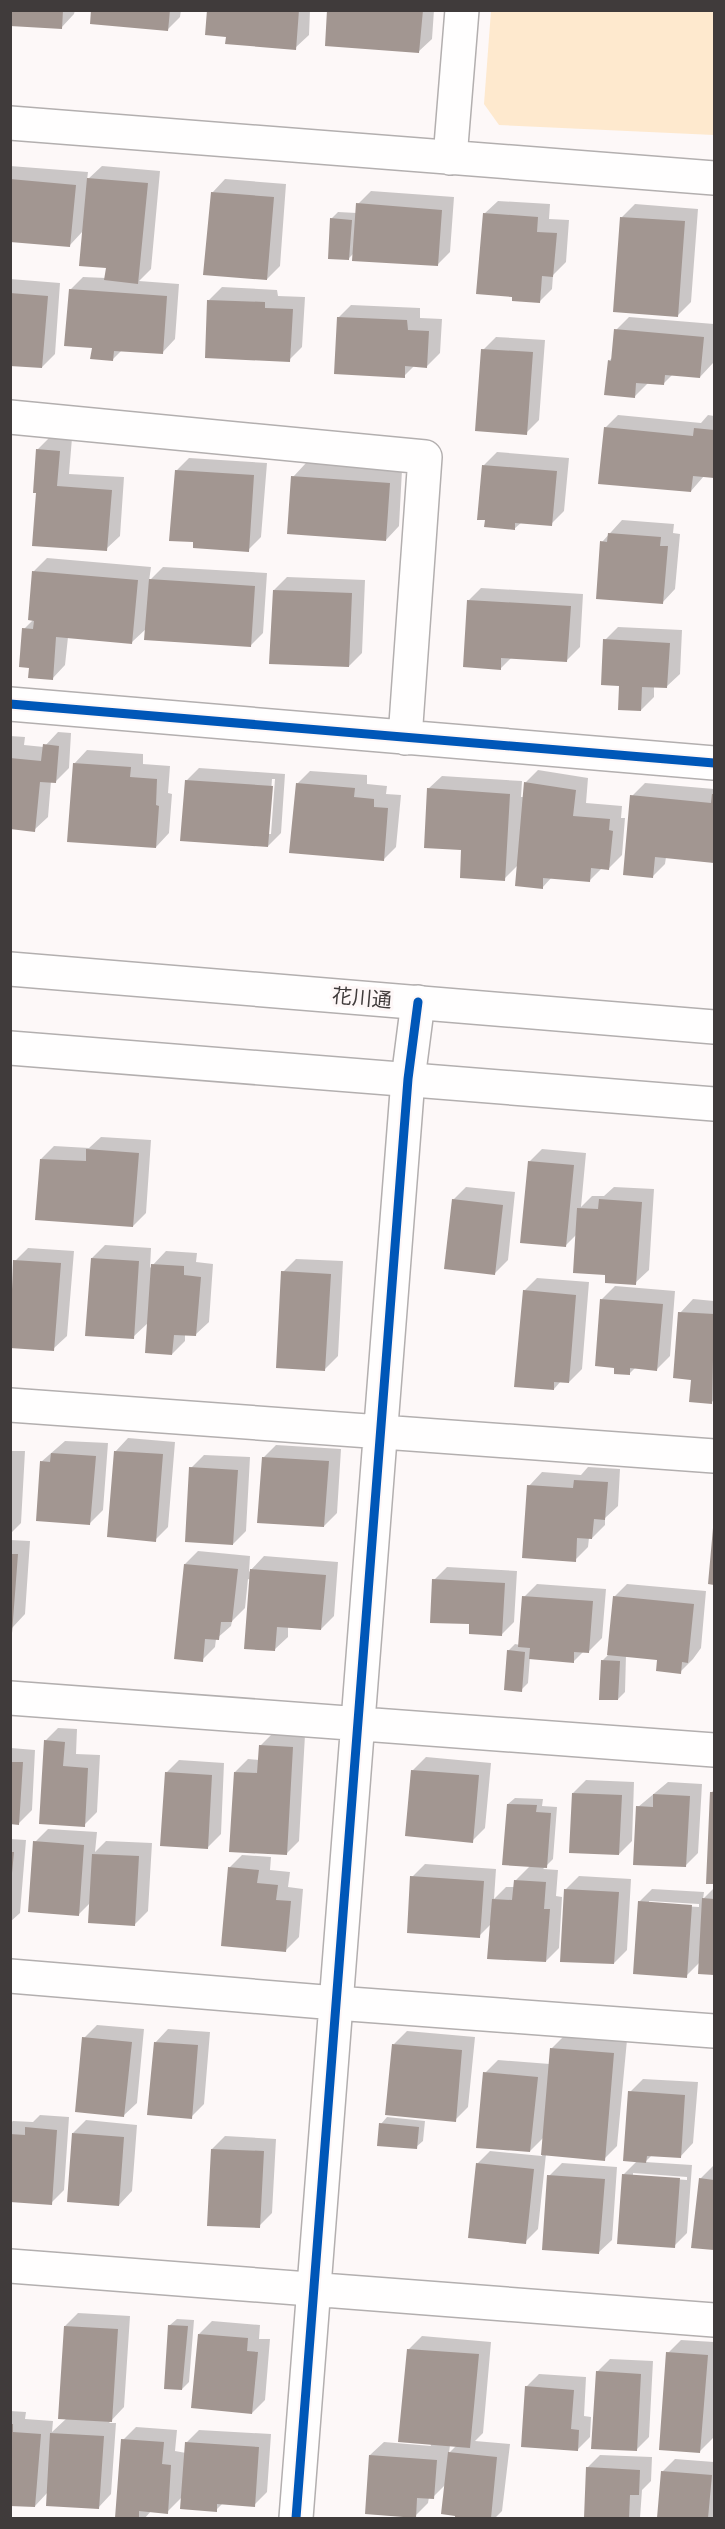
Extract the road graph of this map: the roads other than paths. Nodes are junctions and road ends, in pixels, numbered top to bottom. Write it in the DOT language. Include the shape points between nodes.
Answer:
graph roads {
  1 [pos="462,10"];
  2 [pos="10,123"];
  3 [pos="450,158"];
  4 [pos="714,178"];
  5 [pos="10,417"];
  6 [pos="10,704"];
  7 [pos="405,738"];
  8 [pos="714,763"];
  9 [pos="10,969"];
  10 [pos="418,1002"];
  11 [pos="714,1027"];
  12 [pos="10,1048"];
  13 [pos="408,1079"];
  14 [pos="714,1104"];
  15 [pos="10,1405"];
  16 [pos="380,1432"];
  17 [pos="714,1456"];
  18 [pos="10,1698"];
  19 [pos="358,1725"];
  20 [pos="714,1750"];
  21 [pos="10,1976"];
  22 [pos="336,2003"];
  23 [pos="714,2031"];
  24 [pos="10,2266"];
  25 [pos="313,2289"];
  26 [pos="714,2320"];
  27 [pos="296,2518"];
  1 -- 3 [label="street"];
  2 -- 3 [label="street"];
  3 -- 4 [label="street"];
  5 -- 7 [label="street" via="425,456"];
  6 -- 7 [label="street"];
  7 -- 8 [label="street"];
  9 -- 10 [label="street, 花川通"];
  10 -- 11 [label="street, 花川通"];
  10 -- 13 [label="street"];
  12 -- 13 [label="street"];
  13 -- 14 [label="street"];
  13 -- 16 [label="street"];
  15 -- 16 [label="street"];
  16 -- 17 [label="street"];
  16 -- 19 [label="street"];
  18 -- 19 [label="street"];
  19 -- 20 [label="street"];
  19 -- 22 [label="street"];
  21 -- 22 [label="street"];
  22 -- 23 [label="street"];
  22 -- 25 [label="street"];
  24 -- 25 [label="street"];
  25 -- 26 [label="street"];
  25 -- 27 [label="street"];
}
